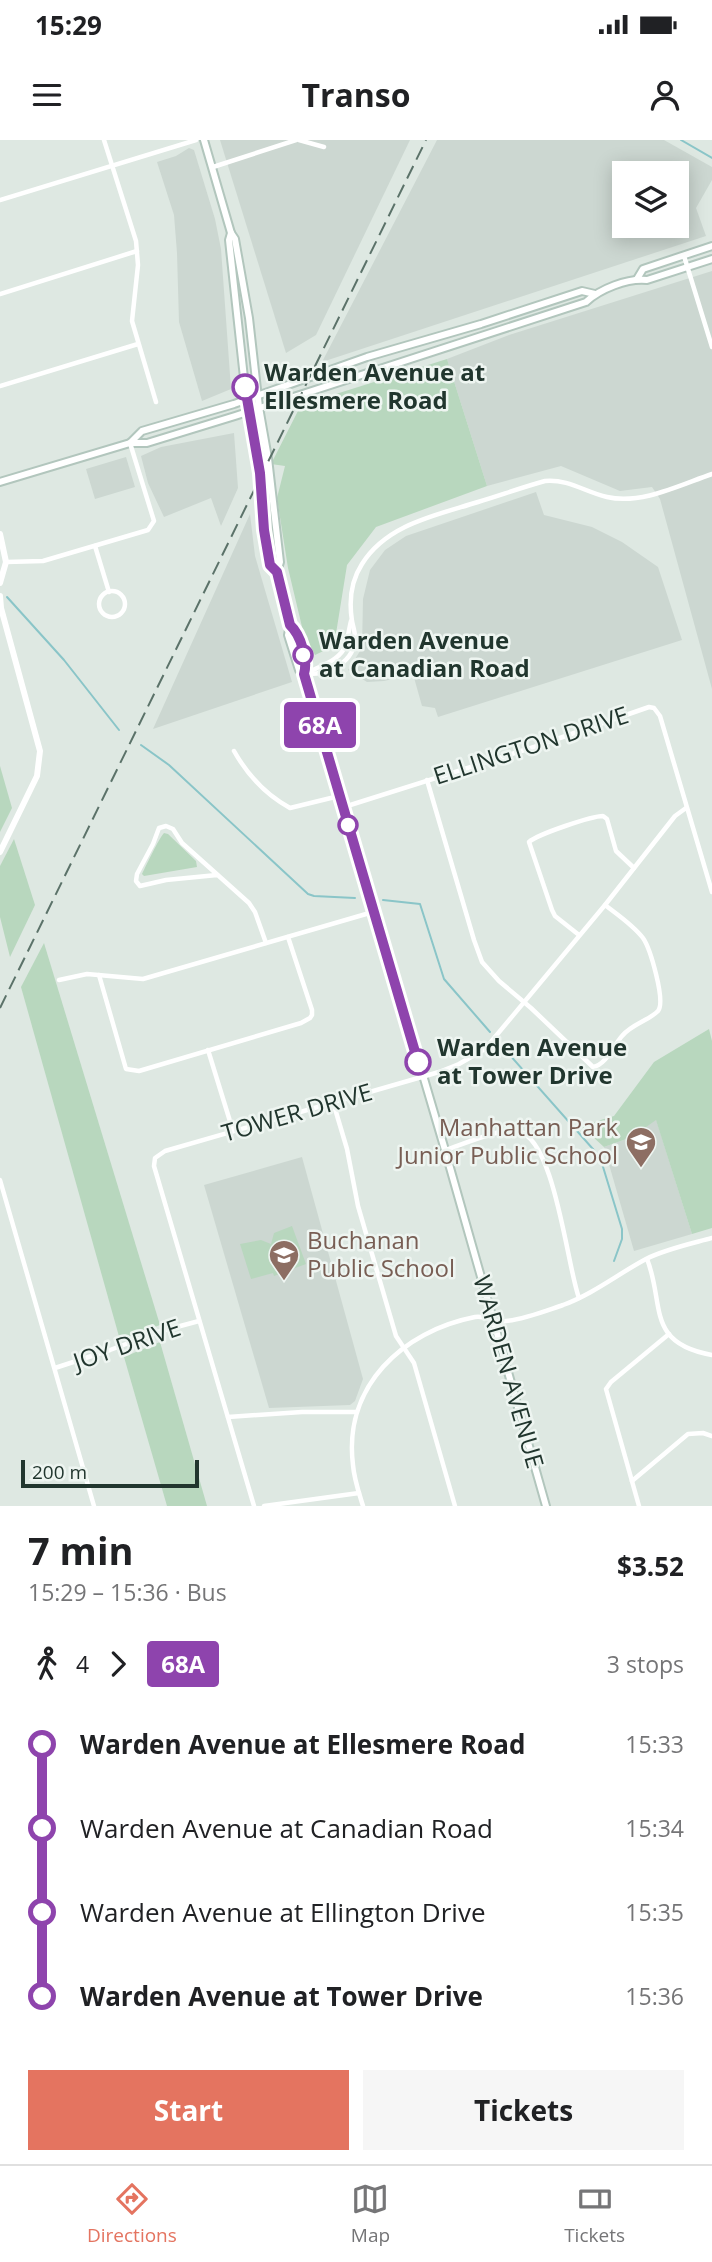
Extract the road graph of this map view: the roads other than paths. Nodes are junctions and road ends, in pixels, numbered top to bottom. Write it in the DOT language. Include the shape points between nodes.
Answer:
graph roads {
  1 [pos="104,140"];
  2 [pos="196,140"];
  3 [pos="204,140"];
  4 [pos="297,140"];
  5 [pos="324,147"];
  6 [pos="112,165"];
  7 [pos="212,167"];
  8 [pos="0,200"];
  9 [pos="231,233"];
  10 [pos="712,246"];
  11 [pos="137,251"];
  12 [pos="684,256"];
  13 [pos="712,259"];
  14 [pos="688,266"];
  15 [pos="637,279"];
  16 [pos="0,294"];
  17 [pos="595,294"];
  18 [pos="481,324"];
  19 [pos="485,334"];
  20 [pos="138,344"];
  21 [pos="712,347"];
  22 [pos="0,386"];
  23 [pos="257,396"];
  24 [pos="247,399"];
  25 [pos="156,402"];
  26 [pos="259,407"];
  27 [pos="249,411"];
  28 [pos="130,443"];
  29 [pos="712,474"];
  30 [pos="0,482"];
  31 [pos="0,534"];
  32 [pos="95,546"];
  33 [pos="6,562"];
  34 [pos="277,572"];
  35 [pos="0,583"];
  36 [pos="108,592"];
  37 [pos="0,596"];
  38 [pos="352,619"];
  39 [pos="304,674"];
  40 [pos="234,751"];
  41 [pos="427,780"];
  42 [pos="339,796"];
  43 [pos="343,807"];
  44 [pos="686,808"];
  45 [pos="0,852"];
  46 [pos="634,868"];
  47 [pos="217,875"];
  48 [pos="712,892"];
  49 [pos="606,905"];
  50 [pos="373,912"];
  51 [pos="579,936"];
  52 [pos="288,937"];
  53 [pos="266,943"];
  54 [pos="99,975"];
  55 [pos="59,980"];
  56 [pos="524,1003"];
  57 [pos="208,1050"];
  58 [pos="422,1076"];
  59 [pos="333,1102"];
  60 [pos="233,1131"];
  61 [pos="445,1150"];
  62 [pos="0,1180"];
  63 [pos="712,1238"];
  64 [pos="647,1259"];
  65 [pos="579,1298"];
  66 [pos="492,1319"];
  67 [pos="199,1321"];
  68 [pos="669,1334"];
  69 [pos="404,1348"];
  70 [pos="712,1355"];
  71 [pos="55,1368"];
  72 [pos="358,1412"];
  73 [pos="228,1417"];
  74 [pos="712,1436"];
  75 [pos="632,1481"];
  76 [pos="359,1493"];
  77 [pos="94,1506"];
  78 [pos="254,1506"];
  79 [pos="264,1506"];
  80 [pos="363,1506"];
  81 [pos="455,1506"];
  82 [pos="546,1506"];
  83 [pos="639,1506"];
  1 -- 6 [label="street"];
  2 -- 6 [label="street"];
  3 -- 7 [label="main road, WARDEN AVENUE"];
  4 -- 5 [label="street"];
  4 -- 7 [label="street"];
  6 -- 8 [label="street"];
  6 -- 11 [label="street"];
  7 -- 9 [label="main road, WARDEN AVENUE"];
  9 -- 23 [label="main road, WARDEN AVENUE" via="244,286"];
  9 -- 24 [label="main road, WARDEN AVENUE"];
  10 -- 12 [label="main road"];
  11 -- 16 [label="street"];
  11 -- 20 [label="street" via="132,321"];
  12 -- 14 [label="street"];
  12 -- 15 [label="main road" via="643,269"];
  13 -- 14 [label="main road"];
  14 -- 15 [label="main road"];
  14 -- 21 [label="street"];
  15 -- 17 [label="main road"];
  17 -- 18 [label="main road" via="582,291"];
  17 -- 19 [label="main road" via="586,302"];
  18 -- 19 [label="main road"];
  18 -- 23 [label="main road"];
  19 -- 26 [label="main road"];
  20 -- 22 [label="street"];
  20 -- 25 [label="street"];
  23 -- 24 [label="main road"];
  23 -- 26 [label="main road, WARDEN AVENUE"];
  24 -- 27 [label="main road, WARDEN AVENUE"];
  24 -- 28 [label="main road" via="142,431"];
  26 -- 27 [label="main road"];
  26 -- 34 [label="main road, WARDEN AVENUE" via="280,562"];
  27 -- 28 [label="main road" via="147,443"];
  27 -- 34 [label="main road, WARDEN AVENUE" via="270,565"];
  28 -- 30 [label="main road"];
  28 -- 32 [label="street" via="154,521 148,530"];
  29 -- 38 [label="street" via="624,499 598,495 565,481 545,481 415,522 379,543 361,565 351,590"];
  31 -- 33 [label="main road"];
  32 -- 33 [label="street" via="43,561"];
  32 -- 36 [label="street"];
  33 -- 35 [label="main road"];
  34 -- 39 [label="main road, WARDEN AVENUE" via="290,625 288,635"];
  36 -- 36 [label="street" via="100,600 100,608 108,617 117,617 124,611 124,598 118,592"];
  37 -- 45 [label="main road" via="40,751 37,776"];
  38 -- 39 [label="street" via="339,656"];
  38 -- 39 [label="street" via="354,646 348,659 332,670"];
  39 -- 42 [label="main road, WARDEN AVENUE"];
  40 -- 42 [label="street" via="245,770 276,801 290,808"];
  41 -- 43 [label="street, ELLINGTON DRIVE"];
  41 -- 44 [label="street, ELLINGTON DRIVE" via="649,707 660,716"];
  41 -- 56 [label="street" via="478,954"];
  42 -- 43 [label="main road, WARDEN AVENUE"];
  43 -- 50 [label="main road, WARDEN AVENUE"];
  44 -- 46 [label="street, TOWER DRIVE"];
  44 -- 48 [label="street, ELLINGTON DRIVE"];
  46 -- 49 [label="street, TOWER DRIVE"];
  46 -- 51 [label="street" via="616,851 603,816 529,842 555,916"];
  47 -- 47 [label="street" via="173,829 163,826 136,881 145,886"];
  47 -- 53 [label="street" via="256,912"];
  49 -- 51 [label="street, TOWER DRIVE"];
  49 -- 56 [label="street" via="644,940 661,994 657,1012 631,1026 601,1064 593,1067"];
  50 -- 52 [label="street"];
  50 -- 58 [label="main road, WARDEN AVENUE"];
  51 -- 56 [label="street, TOWER DRIVE"];
  52 -- 53 [label="street"];
  52 -- 57 [label="street" via="312,1010 310,1018"];
  53 -- 54 [label="street" via="143,979"];
  54 -- 55 [label="street"];
  54 -- 57 [label="street" via="129,1071"];
  56 -- 58 [label="street, TOWER DRIVE" via="487,1047 459,1064"];
  57 -- 60 [label="street"];
  58 -- 59 [label="street, TOWER DRIVE"];
  58 -- 61 [label="main road, WARDEN AVENUE"];
  59 -- 60 [label="street, TOWER DRIVE"];
  59 -- 69 [label="street" via="358,1206 396,1336"];
  60 -- 67 [label="street, TOWER DRIVE" via="160,1153 154,1160"];
  61 -- 65 [label="street" via="507,1130 522,1132 531,1140 554,1189"];
  61 -- 66 [label="main road, WARDEN AVENUE"];
  62 -- 71 [label="street"];
  63 -- 64 [label="street"];
  64 -- 65 [label="street"];
  64 -- 68 [label="street" via="660,1316"];
  65 -- 66 [label="street" via="504,1322"];
  66 -- 69 [label="street" via="480,1316 450,1324"];
  66 -- 82 [label="main road, WARDEN AVENUE"];
  67 -- 71 [label="street, JOY DRIVE"];
  67 -- 73 [label="street, TOWER DRIVE"];
  68 -- 70 [label="street" via="688,1348"];
  68 -- 75 [label="street" via="606,1389"];
  69 -- 72 [label="street" via="372,1380"];
  69 -- 81 [label="street" via="414,1363"];
  71 -- 77 [label="street"];
  72 -- 73 [label="street"];
  72 -- 76 [label="street" via="352,1455"];
  73 -- 78 [label="street, TOWER DRIVE"];
  74 -- 75 [label="street" via="688,1434"];
  75 -- 83 [label="street"];
  76 -- 79 [label="street"];
  76 -- 80 [label="street"];
}
